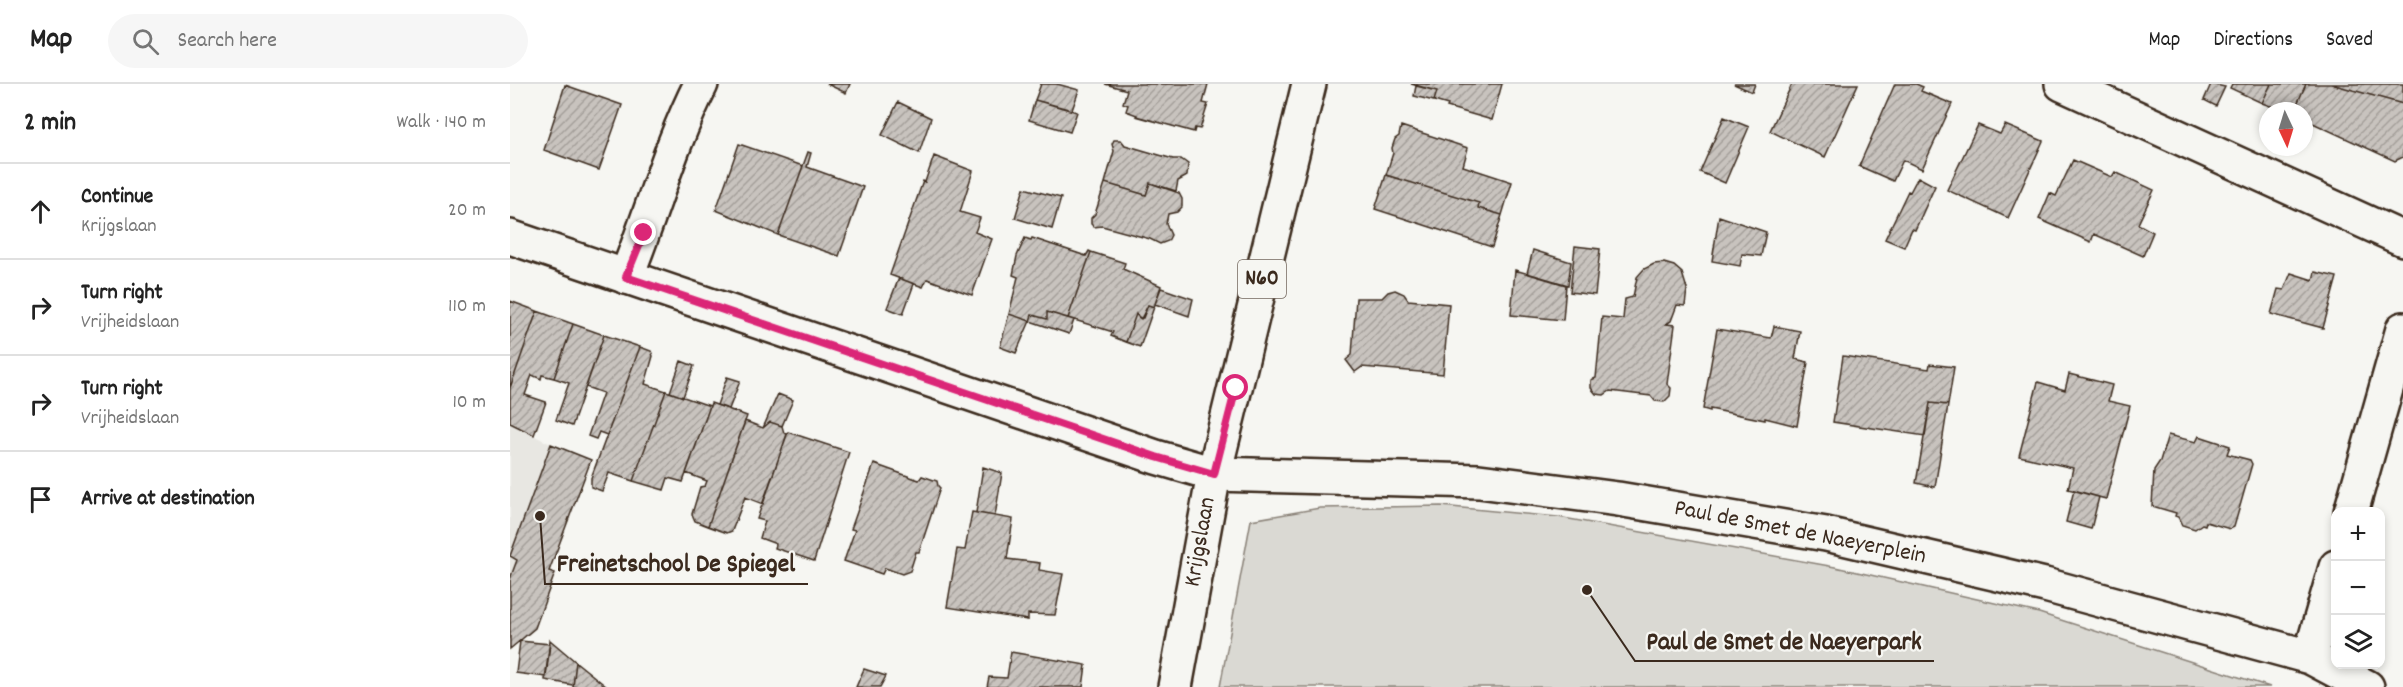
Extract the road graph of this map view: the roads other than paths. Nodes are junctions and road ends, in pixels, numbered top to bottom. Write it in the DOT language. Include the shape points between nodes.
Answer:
graph roads {
  1 [pos="701,84"];
  2 [pos="1309,84"];
  3 [pos="2062,84"];
  4 [pos="510,237"];
  5 [pos="2403,239"];
  6 [pos="626,277"];
  7 [pos="2403,329"];
  8 [pos="1214,474"];
  9 [pos="2352,507"];
  10 [pos="2331,584"];
  11 [pos="2310,657"];
  12 [pos="1175,687"];
  13 [pos="2367,687"];
  1 -- 6 [label="street"];
  2 -- 8 [label="street, Krijgslaan / N60"];
  3 -- 5 [label="street"];
  4 -- 6 [label="street, Paul de Smet de Naeyerplein"];
  6 -- 8 [label="street, Paul de Smet de Naeyerplein"];
  7 -- 9 [label="street"];
  8 -- 11 [label="street, Paul de Smet de Naeyerplein" via="1479,481 1641,502 1826,534 2045,585"];
  8 -- 12 [label="street, Krijgslaan / N60"];
  10 -- 11 [label="street"];
  11 -- 13 [label="street, Paul de Smet de Naeyerplein"];
}
